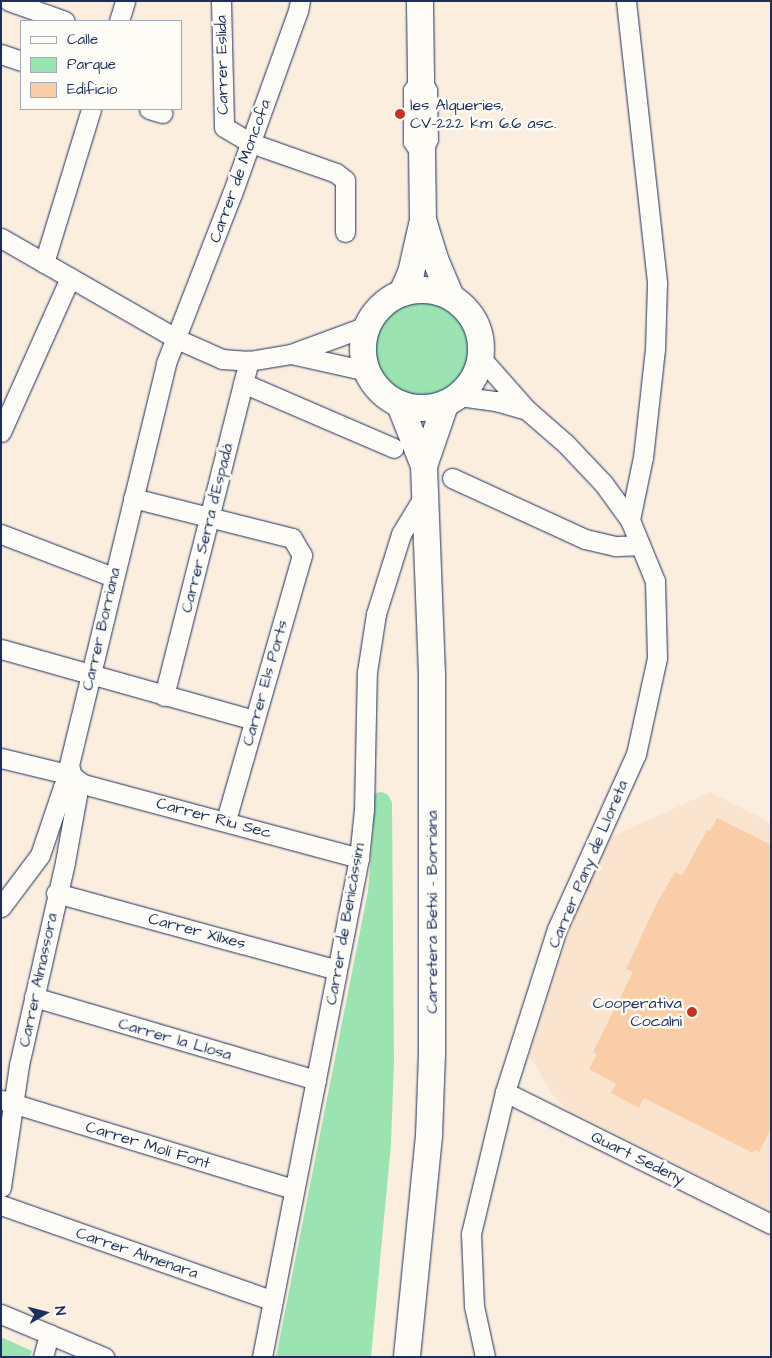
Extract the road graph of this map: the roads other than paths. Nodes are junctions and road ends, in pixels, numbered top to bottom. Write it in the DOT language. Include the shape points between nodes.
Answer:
graph roads {
  1 [pos="9,1"];
  2 [pos="125,1"];
  3 [pos="221,1"];
  4 [pos="300,1"];
  5 [pos="420,1"];
  6 [pos="626,1"];
  7 [pos="62,20"];
  8 [pos="119,20"];
  9 [pos="1,54"];
  10 [pos="20,62"];
  11 [pos="91,110"];
  12 [pos="251,143"];
  13 [pos="423,220"];
  14 [pos="345,232"];
  15 [pos="1,238"];
  16 [pos="44,263"];
  17 [pos="70,278"];
  18 [pos="402,293"];
  19 [pos="451,297"];
  20 [pos="367,326"];
  21 [pos="176,339"];
  22 [pos="290,354"];
  23 [pos="481,358"];
  24 [pos="249,361"];
  25 [pos="367,371"];
  26 [pos="243,383"];
  27 [pos="452,401"];
  28 [pos="400,405"];
  29 [pos="527,410"];
  30 [pos="1,432"];
  31 [pos="394,448"];
  32 [pos="424,466"];
  33 [pos="452,478"];
  34 [pos="424,496"];
  35 [pos="133,498"];
  36 [pos="210,518"];
  37 [pos="630,520"];
  38 [pos="1,534"];
  39 [pos="640,545"];
  40 [pos="113,577"];
  41 [pos="1,649"];
  42 [pos="90,675"];
  43 [pos="164,696"];
  44 [pos="253,720"];
  45 [pos="1,758"];
  46 [pos="71,776"];
  47 [pos="226,820"];
  48 [pos="40,855"];
  49 [pos="359,858"];
  50 [pos="64,862"];
  51 [pos="56,893"];
  52 [pos="1,907"];
  53 [pos="337,970"];
  54 [pos="34,997"];
  55 [pos="316,1080"];
  56 [pos="505,1092"];
  57 [pos="7,1102"];
  58 [pos="1,1187"];
  59 [pos="294,1189"];
  60 [pos="1,1205"];
  61 [pos="771,1224"];
  62 [pos="273,1301"];
  63 [pos="1,1314"];
  64 [pos="49,1334"];
  65 [pos="43,1357"];
  66 [pos="104,1357"];
  67 [pos="262,1357"];
  68 [pos="407,1357"];
  69 [pos="485,1357"];
  1 -- 7 [label="street"];
  2 -- 8 [label="street"];
  3 -- 12 [label="street, Carrer Eslida" via="224,127"];
  4 -- 12 [label="street, Carrer de Moncofa"];
  5 -- 13 [label="main road"];
  6 -- 37 [label="street" via="657,283 655,350 643,457"];
  9 -- 10 [label="street"];
  11 -- 16 [label="street"];
  12 -- 14 [label="street" via="336,173 344,180"];
  12 -- 21 [label="street, Carrer de Moncofa"];
  13 -- 18 [label="main road" via="411,273"];
  13 -- 19 [label="main road"];
  15 -- 16 [label="street"];
  16 -- 17 [label="street"];
  17 -- 21 [label="street"];
  17 -- 30 [label="street"];
  18 -- 19 [label="main road" via="435,291"];
  18 -- 20 [label="main road" via="382,306"];
  19 -- 23 [label="main road" via="476,323 481,340"];
  20 -- 22 [label="street"];
  20 -- 25 [label="main road" via="363,356"];
  21 -- 24 [label="street" via="222,359"];
  21 -- 35 [label="street, Carrer Borriana" via="166,363"];
  22 -- 24 [label="street"];
  22 -- 25 [label="street"];
  23 -- 27 [label="main road" via="470,386"];
  23 -- 29 [label="street, Carrer Pany de Lloreta"];
  24 -- 26 [label="street, Carrer Serra d'Espadà"];
  25 -- 28 [label="main road" via="374,385"];
  26 -- 31 [label="street"];
  26 -- 36 [label="street, Carrer Serra d'Espadà"];
  27 -- 28 [label="main road" via="431,409"];
  27 -- 29 [label="street, Carrer Pany de Lloreta" via="496,401"];
  27 -- 32 [label="main road, Carretera Betxí - Borriana"];
  28 -- 32 [label="main road, Carretera Betxí - Borriana"];
  29 -- 37 [label="street, Carrer Pany de Lloreta" via="603,483"];
  32 -- 34 [label="main road, Carretera Betxí - Borriana"];
  33 -- 39 [label="street" via="585,539 616,546"];
  34 -- 49 [label="street, Carrer de Benicàssim" via="401,534 376,614 367,672 364,810"];
  34 -- 68 [label="main road, Carretera Betxí - Borriana" via="432,675 432,1054 429,1136"];
  35 -- 36 [label="street"];
  35 -- 40 [label="street, Carrer Borriana"];
  36 -- 43 [label="street, Carrer Serra d'Espadà"];
  36 -- 44 [label="street, Carrer Els Ports" via="292,538 302,555"];
  37 -- 39 [label="street, Carrer Pany de Lloreta"];
  38 -- 40 [label="street"];
  39 -- 56 [label="street, Carrer Pany de Lloreta" via="655,581 657,658 636,754 557,929"];
  40 -- 42 [label="street, Carrer Borriana"];
  41 -- 42 [label="street"];
  42 -- 43 [label="street"];
  42 -- 46 [label="street, Carrer Borriana" via="69,764"];
  43 -- 44 [label="street"];
  44 -- 47 [label="street, Carrer Els Ports"];
  45 -- 46 [label="street, Carrer Riu Sec"];
  46 -- 47 [label="street, Carrer Riu Sec" via="83,784"];
  46 -- 48 [label="street, Carrer Borriana" via="63,787"];
  46 -- 50 [label="street, Carrer Almassora" via="77,795"];
  47 -- 49 [label="street, Carrer Riu Sec"];
  48 -- 50 [label="street" via="53,856"];
  48 -- 52 [label="street, Carrer Borriana"];
  49 -- 53 [label="street, Carrer de Benicàssim"];
  50 -- 51 [label="street, Carrer Almassora"];
  51 -- 53 [label="street, Carrer Xilxes"];
  51 -- 54 [label="street, Carrer Almassora"];
  53 -- 55 [label="street, Carrer de Benicàssim"];
  54 -- 55 [label="street, Carrer la Llosa"];
  54 -- 57 [label="street, Carrer Almassora"];
  55 -- 59 [label="street, Carrer de Benicàssim"];
  56 -- 61 [label="street, Quart Sedeny"];
  56 -- 69 [label="street, Carrer Pany de Lloreta" via="472,1234 474,1306"];
  57 -- 58 [label="street, Carrer Almassora"];
  57 -- 59 [label="street, Carrer Molí Font"];
  59 -- 62 [label="street, Carrer de Benicàssim"];
  60 -- 62 [label="street, Carrer Almenara"];
  62 -- 67 [label="street, Carrer de Benicàssim"];
  63 -- 64 [label="street"];
  64 -- 65 [label="street"];
  64 -- 66 [label="street"];
}
